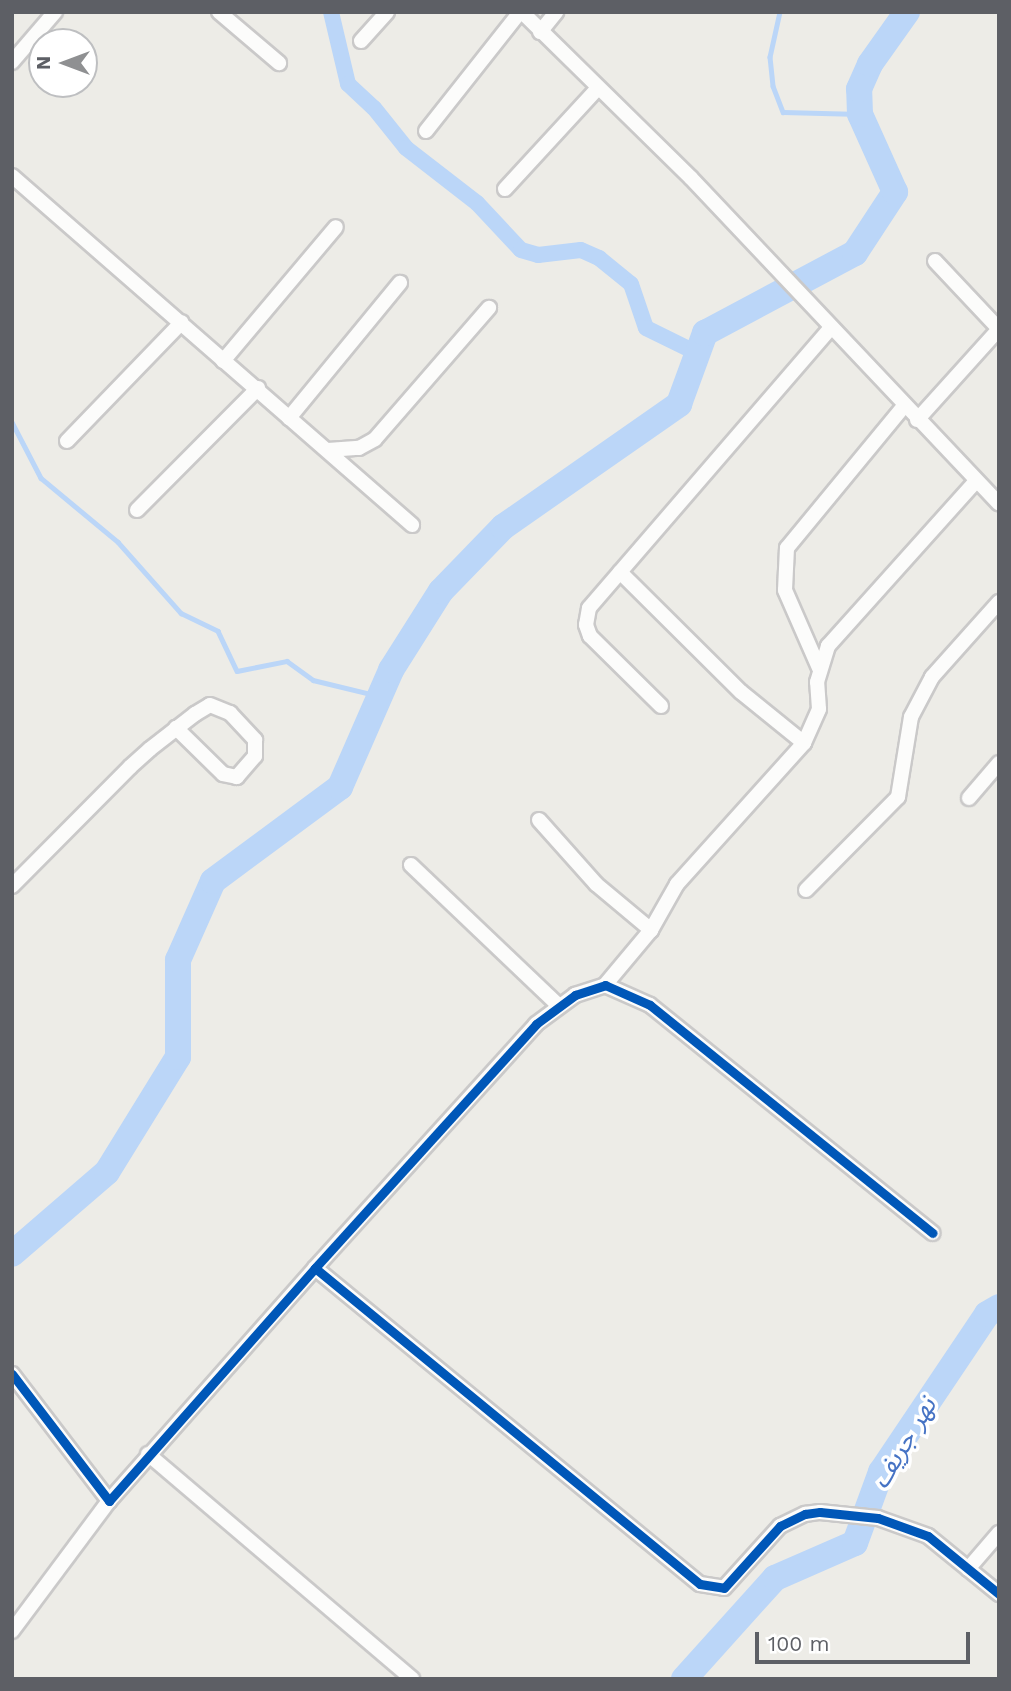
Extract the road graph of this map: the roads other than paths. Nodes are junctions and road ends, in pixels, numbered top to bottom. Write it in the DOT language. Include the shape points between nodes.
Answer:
graph roads {
  1 [pos="55,12"];
  2 [pos="219,12"];
  3 [pos="387,12"];
  4 [pos="521,12"];
  5 [pos="556,12"];
  6 [pos="540,32"];
  7 [pos="361,41"];
  8 [pos="12,62"];
  9 [pos="279,63"];
  10 [pos="597,89"];
  11 [pos="426,131"];
  12 [pos="12,176"];
  13 [pos="505,189"];
  14 [pos="336,227"];
  15 [pos="935,261"];
  16 [pos="400,283"];
  17 [pos="489,308"];
  18 [pos="182,322"];
  19 [pos="830,329"];
  20 [pos="999,329"];
  21 [pos="223,361"];
  22 [pos="258,388"];
  23 [pos="904,406"];
  24 [pos="289,418"];
  25 [pos="917,420"];
  26 [pos="67,441"];
  27 [pos="328,450"];
  28 [pos="976,481"];
  29 [pos="999,504"];
  30 [pos="137,510"];
  31 [pos="412,525"];
  32 [pos="620,572"];
  33 [pos="999,602"];
  34 [pos="819,668"];
  35 [pos="661,706"];
  36 [pos="176,728"];
  37 [pos="804,743"];
  38 [pos="999,763"];
  39 [pos="969,798"];
  40 [pos="539,820"];
  41 [pos="411,865"];
  42 [pos="12,886"];
  43 [pos="806,890"];
  44 [pos="651,930"];
  45 [pos="605,985"];
  46 [pos="559,1006"];
  47 [pos="933,1233"];
  48 [pos="315,1268"];
  49 [pos="12,1374"];
  50 [pos="148,1454"];
  51 [pos="109,1501"];
  52 [pos="999,1534"];
  53 [pos="968,1569"];
  54 [pos="999,1594"];
  55 [pos="12,1631"];
  56 [pos="412,1679"];
  1 -- 8 [label="street"];
  2 -- 9 [label="street"];
  3 -- 7 [label="street"];
  4 -- 6 [label="street"];
  4 -- 11 [label="street"];
  5 -- 6 [label="street"];
  6 -- 10 [label="street"];
  10 -- 13 [label="street"];
  10 -- 19 [label="street" via="691,178"];
  12 -- 18 [label="street"];
  14 -- 21 [label="street"];
  15 -- 20 [label="street"];
  16 -- 24 [label="street"];
  17 -- 27 [label="street" via="375,439 359,448"];
  18 -- 21 [label="street"];
  18 -- 26 [label="street"];
  19 -- 23 [label="street"];
  19 -- 32 [label="street"];
  20 -- 25 [label="street"];
  21 -- 22 [label="street"];
  22 -- 24 [label="street"];
  22 -- 30 [label="street"];
  23 -- 25 [label="street"];
  23 -- 34 [label="street" via="787,548 785,590"];
  24 -- 27 [label="street"];
  25 -- 28 [label="street"];
  27 -- 31 [label="street"];
  28 -- 29 [label="street"];
  28 -- 34 [label="street" via="828,646"];
  32 -- 35 [label="street" via="589,608 586,625 590,636"];
  32 -- 37 [label="street" via="740,692"];
  33 -- 43 [label="street" via="932,677 911,718 898,797"];
  34 -- 37 [label="street" via="819,709"];
  36 -- 36 [label="street" via="218,704 255,740 255,756 237,777 223,774"];
  36 -- 42 [label="street" via="130,767"];
  37 -- 44 [label="street" via="677,884"];
  38 -- 39 [label="street"];
  40 -- 44 [label="street" via="596,884"];
  41 -- 46 [label="street"];
  44 -- 45 [label="street"];
  45 -- 46 [label="street" via="590,988"];
  45 -- 47 [label="street" via="650,1005"];
  46 -- 48 [label="street" via="536,1024"];
  48 -- 50 [label="street"];
  48 -- 53 [label="street" via="700,1584 724,1588 780,1526 820,1512 878,1518 928,1536"];
  49 -- 51 [label="street"];
  50 -- 51 [label="street"];
  50 -- 56 [label="street"];
  51 -- 55 [label="street"];
  52 -- 53 [label="street"];
  53 -- 54 [label="street"];
}
